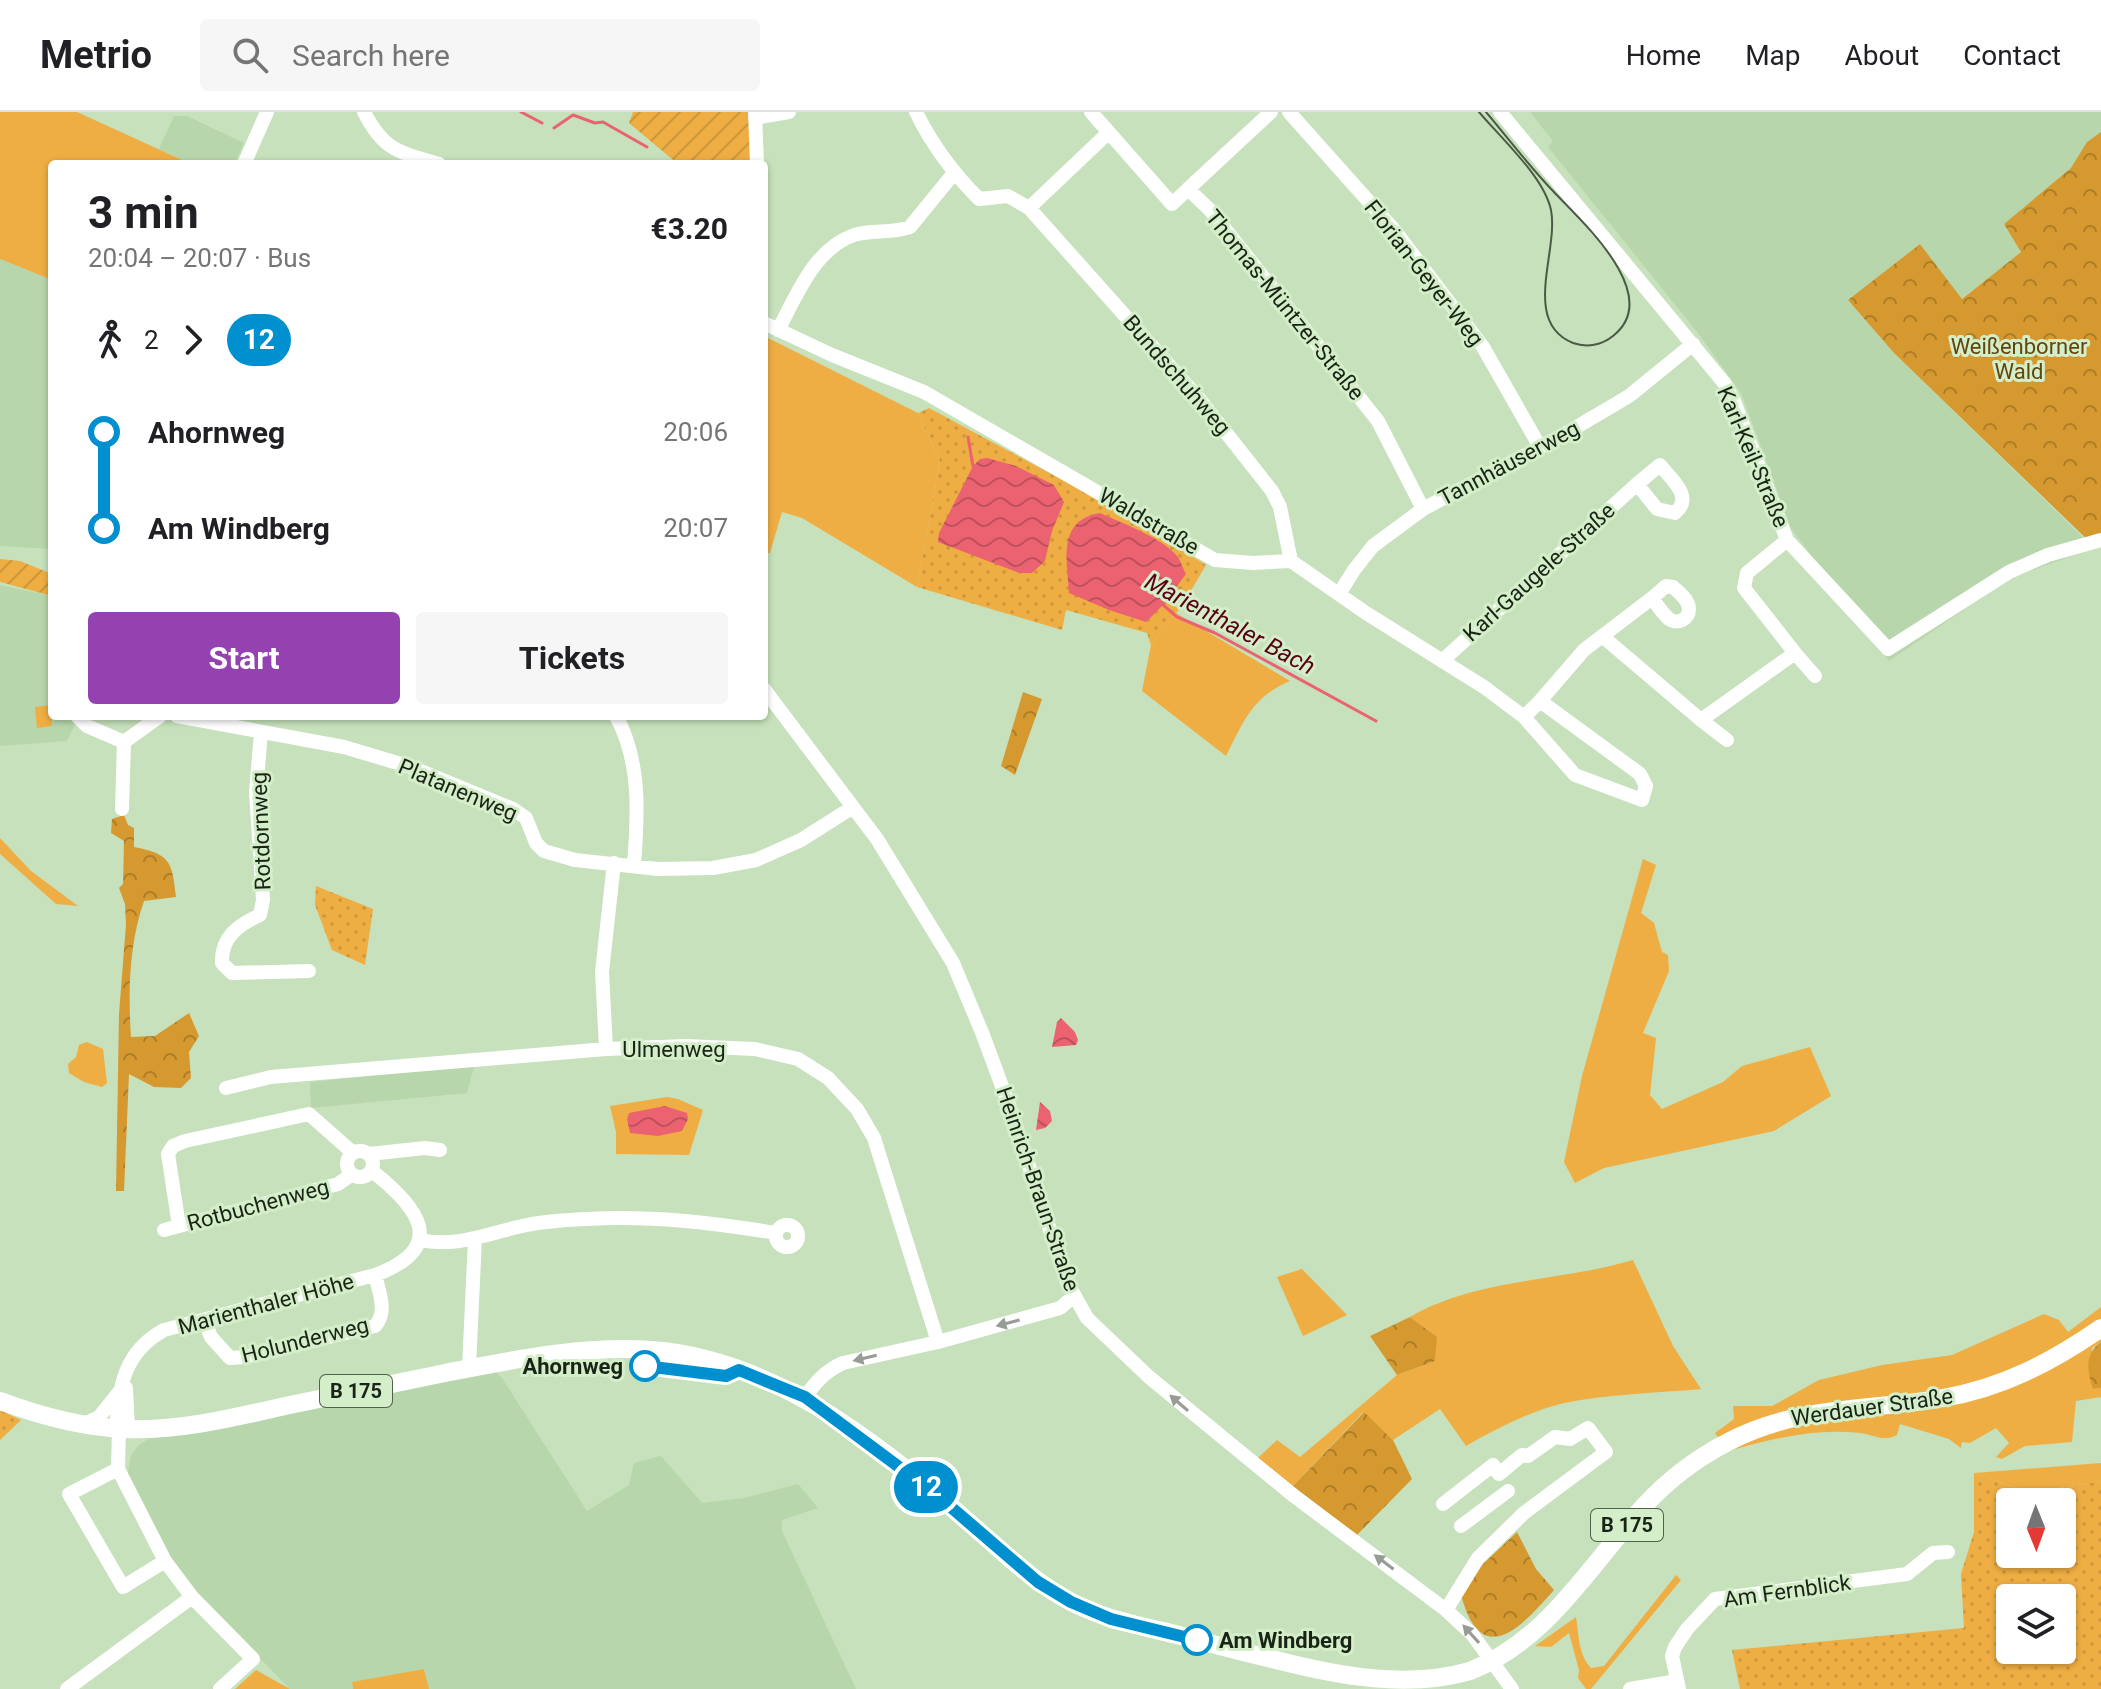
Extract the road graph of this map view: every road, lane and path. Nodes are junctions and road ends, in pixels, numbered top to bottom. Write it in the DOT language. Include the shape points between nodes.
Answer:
graph roads {
  1 [pos="267,112"];
  2 [pos="364,112"];
  3 [pos="789,112"];
  4 [pos="916,112"];
  5 [pos="1091,112"];
  6 [pos="1271,112"];
  7 [pos="1289,112"];
  8 [pos="1500,112"];
  9 [pos="755,115"];
  10 [pos="1108,133"];
  11 [pos="393,158"];
  12 [pos="246,160"];
  13 [pos="757,160"];
  14 [pos="954,173"];
  15 [pos="1188,189"];
  16 [pos="1029,208"];
  17 [pos="771,327"];
  18 [pos="1693,344"];
  19 [pos="1540,447"];
  20 [pos="1637,484"];
  21 [pos="1423,509"];
  22 [pos="1787,540"];
  23 [pos="2101,540"];
  24 [pos="1291,561"];
  25 [pos="1339,594"];
  26 [pos="1652,598"];
  27 [pos="1602,636"];
  28 [pos="1795,653"];
  29 [pos="1442,661"];
  30 [pos="1815,676"];
  31 [pos="768,694"];
  32 [pos="1540,701"];
  33 [pos="1524,717"];
  34 [pos="81,720"];
  35 [pos="154,720"];
  36 [pos="198,720"];
  37 [pos="618,720"];
  38 [pos="1701,720"];
  39 [pos="261,732"];
  40 [pos="1727,740"];
  41 [pos="124,742"];
  42 [pos="853,807"];
  43 [pos="122,809"];
  44 [pos="614,863"];
  45 [pos="634,865"];
  46 [pos="309,971"];
  47 [pos="606,1049"];
  48 [pos="226,1088"];
  49 [pos="440,1150"];
  50 [pos="352,1152"];
  51 [pos="369,1154"];
  52 [pos="372,1171"];
  53 [pos="351,1175"];
  54 [pos="776,1233"];
  55 [pos="475,1238"];
  56 [pos="419,1240"];
  57 [pos="375,1275"];
  58 [pos="1074,1296"];
  59 [pos="204,1320"];
  60 [pos="2101,1328"];
  61 [pos="938,1342"];
  62 [pos="469,1368"];
  63 [pos="122,1386"];
  64 [pos="805,1397"];
  65 [pos="0,1401"];
  66 [pos="84,1424"];
  67 [pos="121,1429"];
  68 [pos="118,1469"];
  69 [pos="1499,1474"];
  70 [pos="1508,1491"];
  71 [pos="1443,1504"];
  72 [pos="1524,1513"];
  73 [pos="1461,1526"];
  74 [pos="1948,1552"];
  75 [pos="165,1561"];
  76 [pos="192,1597"];
  77 [pos="1446,1610"];
  78 [pos="1493,1661"];
  79 [pos="1678,1685"];
  80 [pos="67,1689"];
  81 [pos="220,1689"];
  82 [pos="1512,1689"];
  83 [pos="1630,1689"];
  1 -- 12 [label="street"];
  2 -- 11 [label="street"];
  3 -- 9 [label="street"];
  4 -- 14 [label="street"];
  5 -- 10 [label="street, Thomas-Müntzer-Straße"];
  6 -- 15 [label="street"];
  7 -- 19 [label="street, Florian-Geyer-Weg" via="1395,231 1474,336"];
  8 -- 18 [label="street, Karl-Keil-Straße"];
  9 -- 13 [label="street"];
  10 -- 15 [label="street, Thomas-Müntzer-Straße" via="1172,204"];
  10 -- 16 [label="street"];
  14 -- 16 [label="street" via="979,199 1008,196"];
  14 -- 17 [label="street" via="910,227 856,234 821,256"];
  15 -- 21 [label="street, Thomas-Müntzer-Straße" via="1378,421"];
  16 -- 24 [label="street, Bundschuhweg" via="1260,475 1280,507"];
  17 -- 24 [label="street, Waldstraße" via="924,392 1215,560"];
  18 -- 19 [label="street, Tannhäuserweg" via="1629,396"];
  18 -- 22 [label="street, Karl-Keil-Straße" via="1734,401"];
  19 -- 21 [label="street, Tannhäuserweg"];
  20 -- 29 [label="street, Karl-Gaugele-Straße"];
  21 -- 25 [label="street, Tannhäuserweg" via="1373,546"];
  22 -- 23 [label="street, Karl-Keil-Straße" via="1888,649 2009,572"];
  22 -- 28 [label="street" via="1747,573 1744,588"];
  24 -- 25 [label="street"];
  25 -- 29 [label="street"];
  26 -- 27 [label="street"];
  27 -- 32 [label="street"];
  27 -- 38 [label="street"];
  28 -- 30 [label="street"];
  28 -- 38 [label="street"];
  29 -- 33 [label="street"];
  31 -- 42 [label="street, Heinrich-Braun-Straße"];
  32 -- 33 [label="street"];
  32 -- 33 [label="street" via="1640,774 1646,786 1642,800 1575,775"];
  34 -- 41 [label="street"];
  35 -- 41 [label="street"];
  36 -- 39 [label="street, Platanenweg"];
  37 -- 45 [label="street" via="634,769"];
  38 -- 40 [label="street"];
  39 -- 44 [label="street, Platanenweg" via="344,747 411,767 513,809 526,818 544,851"];
  39 -- 46 [label="street, Rotdornweg" via="256,792 263,900 260,915 227,937 222,963 232,973"];
  41 -- 43 [label="street"];
  42 -- 45 [label="street, Platanenweg" via="801,840 756,860 713,868"];
  42 -- 58 [label="street, Heinrich-Braun-Straße" via="953,963 989,1050"];
  44 -- 45 [label="street, Platanenweg"];
  44 -- 47 [label="street" via="602,972"];
  47 -- 48 [label="street, Ulmenweg" via="271,1077"];
  47 -- 61 [label="street, Ulmenweg" via="755,1049 798,1059 828,1078 857,1109 874,1138"];
  49 -- 51 [label="street"];
  50 -- 51 [label="street"];
  50 -- 53 [label="street" via="347,1167"];
  50 -- 53 [label="street, Rotbuchenweg" via="309,1114 173,1146 168,1154 171,1228 338,1184"];
  51 -- 52 [label="street"];
  52 -- 53 [label="street" via="363,1177"];
  52 -- 56 [label="street" via="413,1210"];
  54 -- 55 [label="street" via="695,1221 588,1219"];
  55 -- 56 [label="street" via="441,1244"];
  55 -- 62 [label="street"];
  56 -- 57 [label="street, Marienthaler Höhe" via="405,1262"];
  57 -- 59 [label="street, Marienthaler Höhe"];
  57 -- 59 [label="street, Holunderweg" via="382,1303 375,1326 230,1358"];
  58 -- 61 [label="street, one-way" via="1060,1308"];
  77 -- 58 [label="street, Heinrich-Braun-Straße, one-way" via="1198,1419 1087,1318"];
  59 -- 63 [label="street, Marienthaler Höhe" via="150,1338 133,1356"];
  60 -- 78 [label="main road, Werdauer Straße / B 175" via="2004,1382 1944,1398 1797,1416 1710,1451 1646,1504 1565,1601"];
  61 -- 64 [label="street, one-way" via="843,1363 818,1379"];
  62 -- 64 [label="main road, Werdauer Straße / B 175" via="531,1357 650,1350 705,1359"];
  62 -- 67 [label="main road, Werdauer Straße / B 175" via="259,1412"];
  63 -- 66 [label="street, Marienthaler Höhe" via="99,1417"];
  63 -- 67 [label="street, Marienthaler Höhe"];
  64 -- 78 [label="main road, Werdauer Straße / B 175" via="938,1496 1038,1582 1111,1619 1366,1680 1438,1681"];
  65 -- 66 [label="main road, Werdauer Straße / B 175"];
  66 -- 67 [label="main road, Werdauer Straße / B 175"];
  67 -- 68 [label="street, Marienthaler Höhe"];
  68 -- 75 [label="street"];
  68 -- 75 [label="street" via="69,1494 123,1587"];
  69 -- 70 [label="street"];
  69 -- 71 [label="street" via="1493,1465"];
  69 -- 72 [label="street" via="1555,1437 1570,1439 1588,1428 1606,1452"];
  70 -- 72 [label="street"];
  70 -- 73 [label="street"];
  72 -- 77 [label="street" via="1478,1558"];
  74 -- 79 [label="street, Am Fernblick" via="1933,1553 1907,1574 1715,1599 1675,1647"];
  75 -- 76 [label="street"];
  76 -- 80 [label="street"];
  76 -- 81 [label="street" via="253,1659"];
  78 -- 77 [label="street, Heinrich-Braun-Straße, one-way"];
  78 -- 82 [label="street, Heinrich-Braun-Straße"];
  79 -- 83 [label="street, Am Fernblick"];
}
